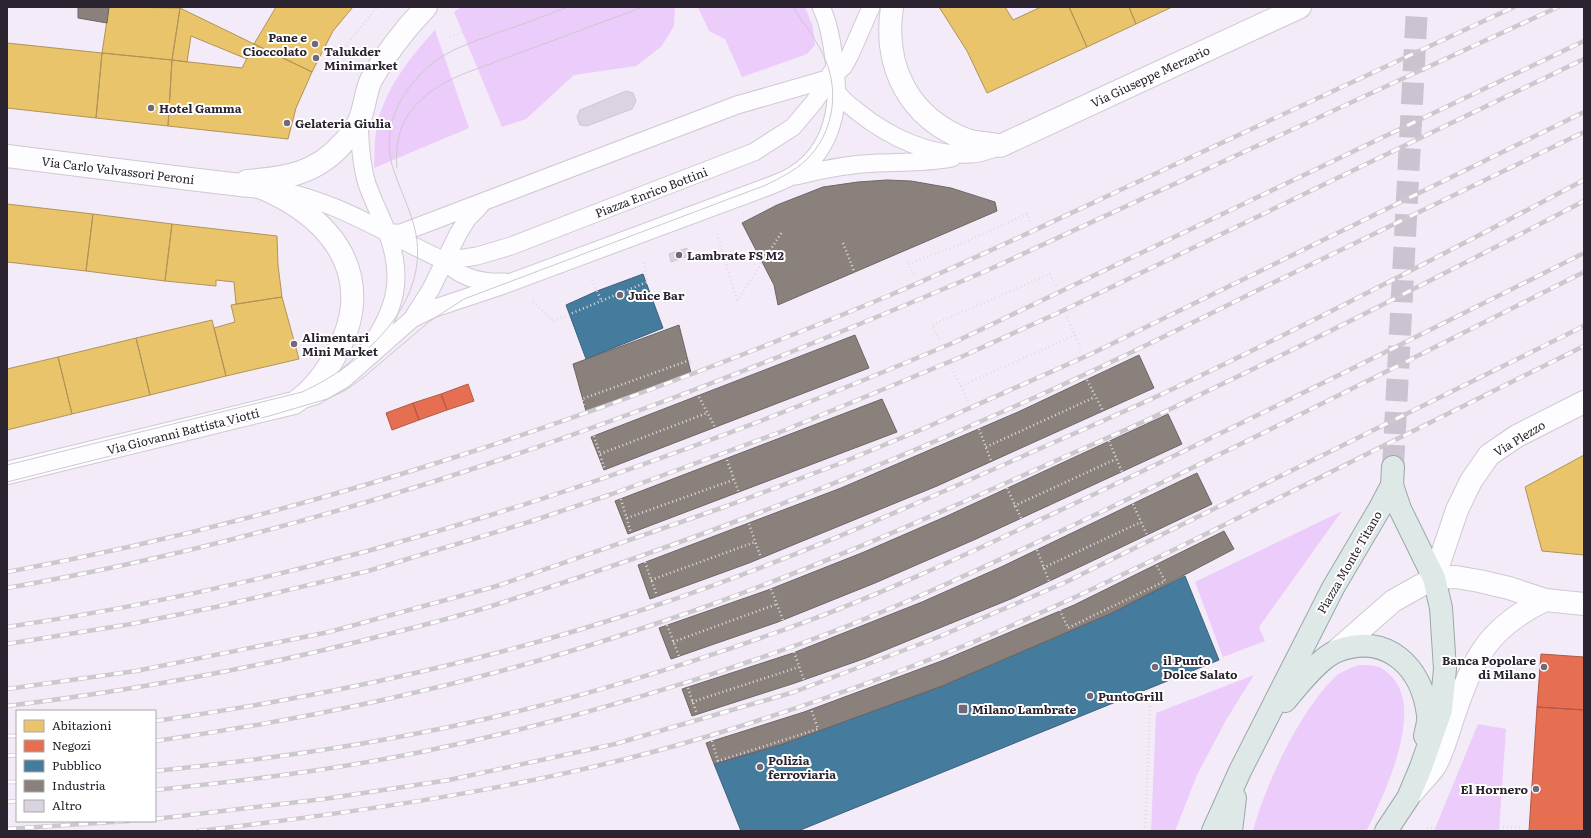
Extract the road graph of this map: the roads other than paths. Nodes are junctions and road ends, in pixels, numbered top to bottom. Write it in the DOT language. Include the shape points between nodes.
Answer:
graph roads {
  1 [pos="426,7"];
  2 [pos="821,7"];
  3 [pos="871,7"];
  4 [pos="892,7"];
  5 [pos="1300,7"];
  6 [pos="863,23"];
  7 [pos="837,86"];
  8 [pos="359,121"];
  9 [pos="1000,146"];
  10 [pos="971,154"];
  11 [pos="7,156"];
  12 [pos="780,182"];
  13 [pos="228,183"];
  14 [pos="261,188"];
  15 [pos="484,203"];
  16 [pos="387,233"];
  17 [pos="445,261"];
  18 [pos="513,281"];
  19 [pos="412,319"];
  20 [pos="353,372"];
  21 [pos="1584,402"];
  22 [pos="294,403"];
  23 [pos="7,473"];
  24 [pos="1434,578"];
  25 [pos="1545,600"];
  26 [pos="1584,604"];
  27 [pos="1336,651"];
  28 [pos="1260,731"];
  29 [pos="1421,767"];
  30 [pos="1240,771"];
  31 [pos="1408,798"];
  32 [pos="1213,831"];
  33 [pos="1231,831"];
  34 [pos="1386,831"];
  1 -- 8 [label="street" via="383,60 370,82"];
  2 -- 7 [label="lane, Piazza Enrico Bottini" via="833,50"];
  3 -- 6 [label="lane, Piazza Enrico Bottini"];
  4 -- 9 [label="street" via="890,44 893,59 897,74 915,104 926,116 955,134 981,144"];
  5 -- 9 [label="street, Via Giuseppe Merzario"];
  6 -- 7 [label="lane"];
  6 -- 7 [label="lane, Piazza Enrico Bottini"];
  7 -- 10 [label="lane" via="869,121 916,146 948,153"];
  7 -- 12 [label="lane" via="830,130 819,151 794,175"];
  7 -- 15 [label="lane" via="737,105"];
  7 -- 17 [label="lane, Piazza Enrico Bottini" via="814,102 793,126 754,152 511,246 477,256"];
  8 -- 13 [label="street, Via Carlo Valvassori Peroni" via="337,150 308,170 273,179"];
  8 -- 16 [label="lane" via="360,152 367,184"];
  9 -- 10 [label="lane"];
  10 -- 12 [label="lane" via="931,161 838,166"];
  11 -- 13 [label="street, Via Carlo Valvassori Peroni"];
  12 -- 18 [label="lane"];
  13 -- 14 [label="street, Via Carlo Valvassori Peroni"];
  14 -- 16 [label="lane, Via Carlo Valvassori Peroni" via="320,201"];
  14 -- 22 [label="street" via="289,203 325,230 340,248 352,281 351,316 339,349 311,388"];
  15 -- 16 [label="lane" via="401,233"];
  15 -- 17 [label="lane" via="468,218"];
  16 -- 17 [label="lane"];
  16 -- 20 [label="lane" via="397,267 396,289 390,312 380,333"];
  17 -- 18 [label="lane" via="454,271 465,276 493,282"];
  17 -- 19 [label="lane"];
  18 -- 19 [label="lane" via="432,309"];
  19 -- 20 [label="lane"];
  20 -- 22 [label="lane, Via Giovanni Battista Viotti" via="335,386"];
  21 -- 24 [label="street, Via Plezzo" via="1517,436 1489,455 1471,481 1457,510"];
  22 -- 23 [label="street, Via Giovanni Battista Viotti"];
  24 -- 25 [label="street, Piazza Monte Titano" via="1456,577 1479,581"];
  24 -- 27 [label="street, Piazza Monte Titano" via="1393,601"];
  24 -- 28 [label="main road, Piazza Monte Titano" via="1400,509 1392,476 1380,508 1333,588"];
  24 -- 29 [label="main road, Piazza Monte Titano" via="1441,608 1445,669 1441,710"];
  25 -- 26 [label="street"];
  25 -- 31 [label="street, Piazza Monte Titano" via="1522,611 1507,622 1485,646 1466,680 1434,766"];
  27 -- 28 [label="main road, Piazza Monte Titano" via="1299,684"];
  27 -- 29 [label="main road, Piazza Monte Titano" via="1370,646 1386,650 1401,658 1412,671 1428,716"];
  28 -- 30 [label="main road, Piazza Monte Titano"];
  29 -- 31 [label="main road, Piazza Monte Titano"];
  30 -- 32 [label="main road, Piazza Monte Titano"];
  30 -- 33 [label="main road, Piazza Monte Titano"];
  31 -- 34 [label="main road, Piazza Monte Titano"];
}
